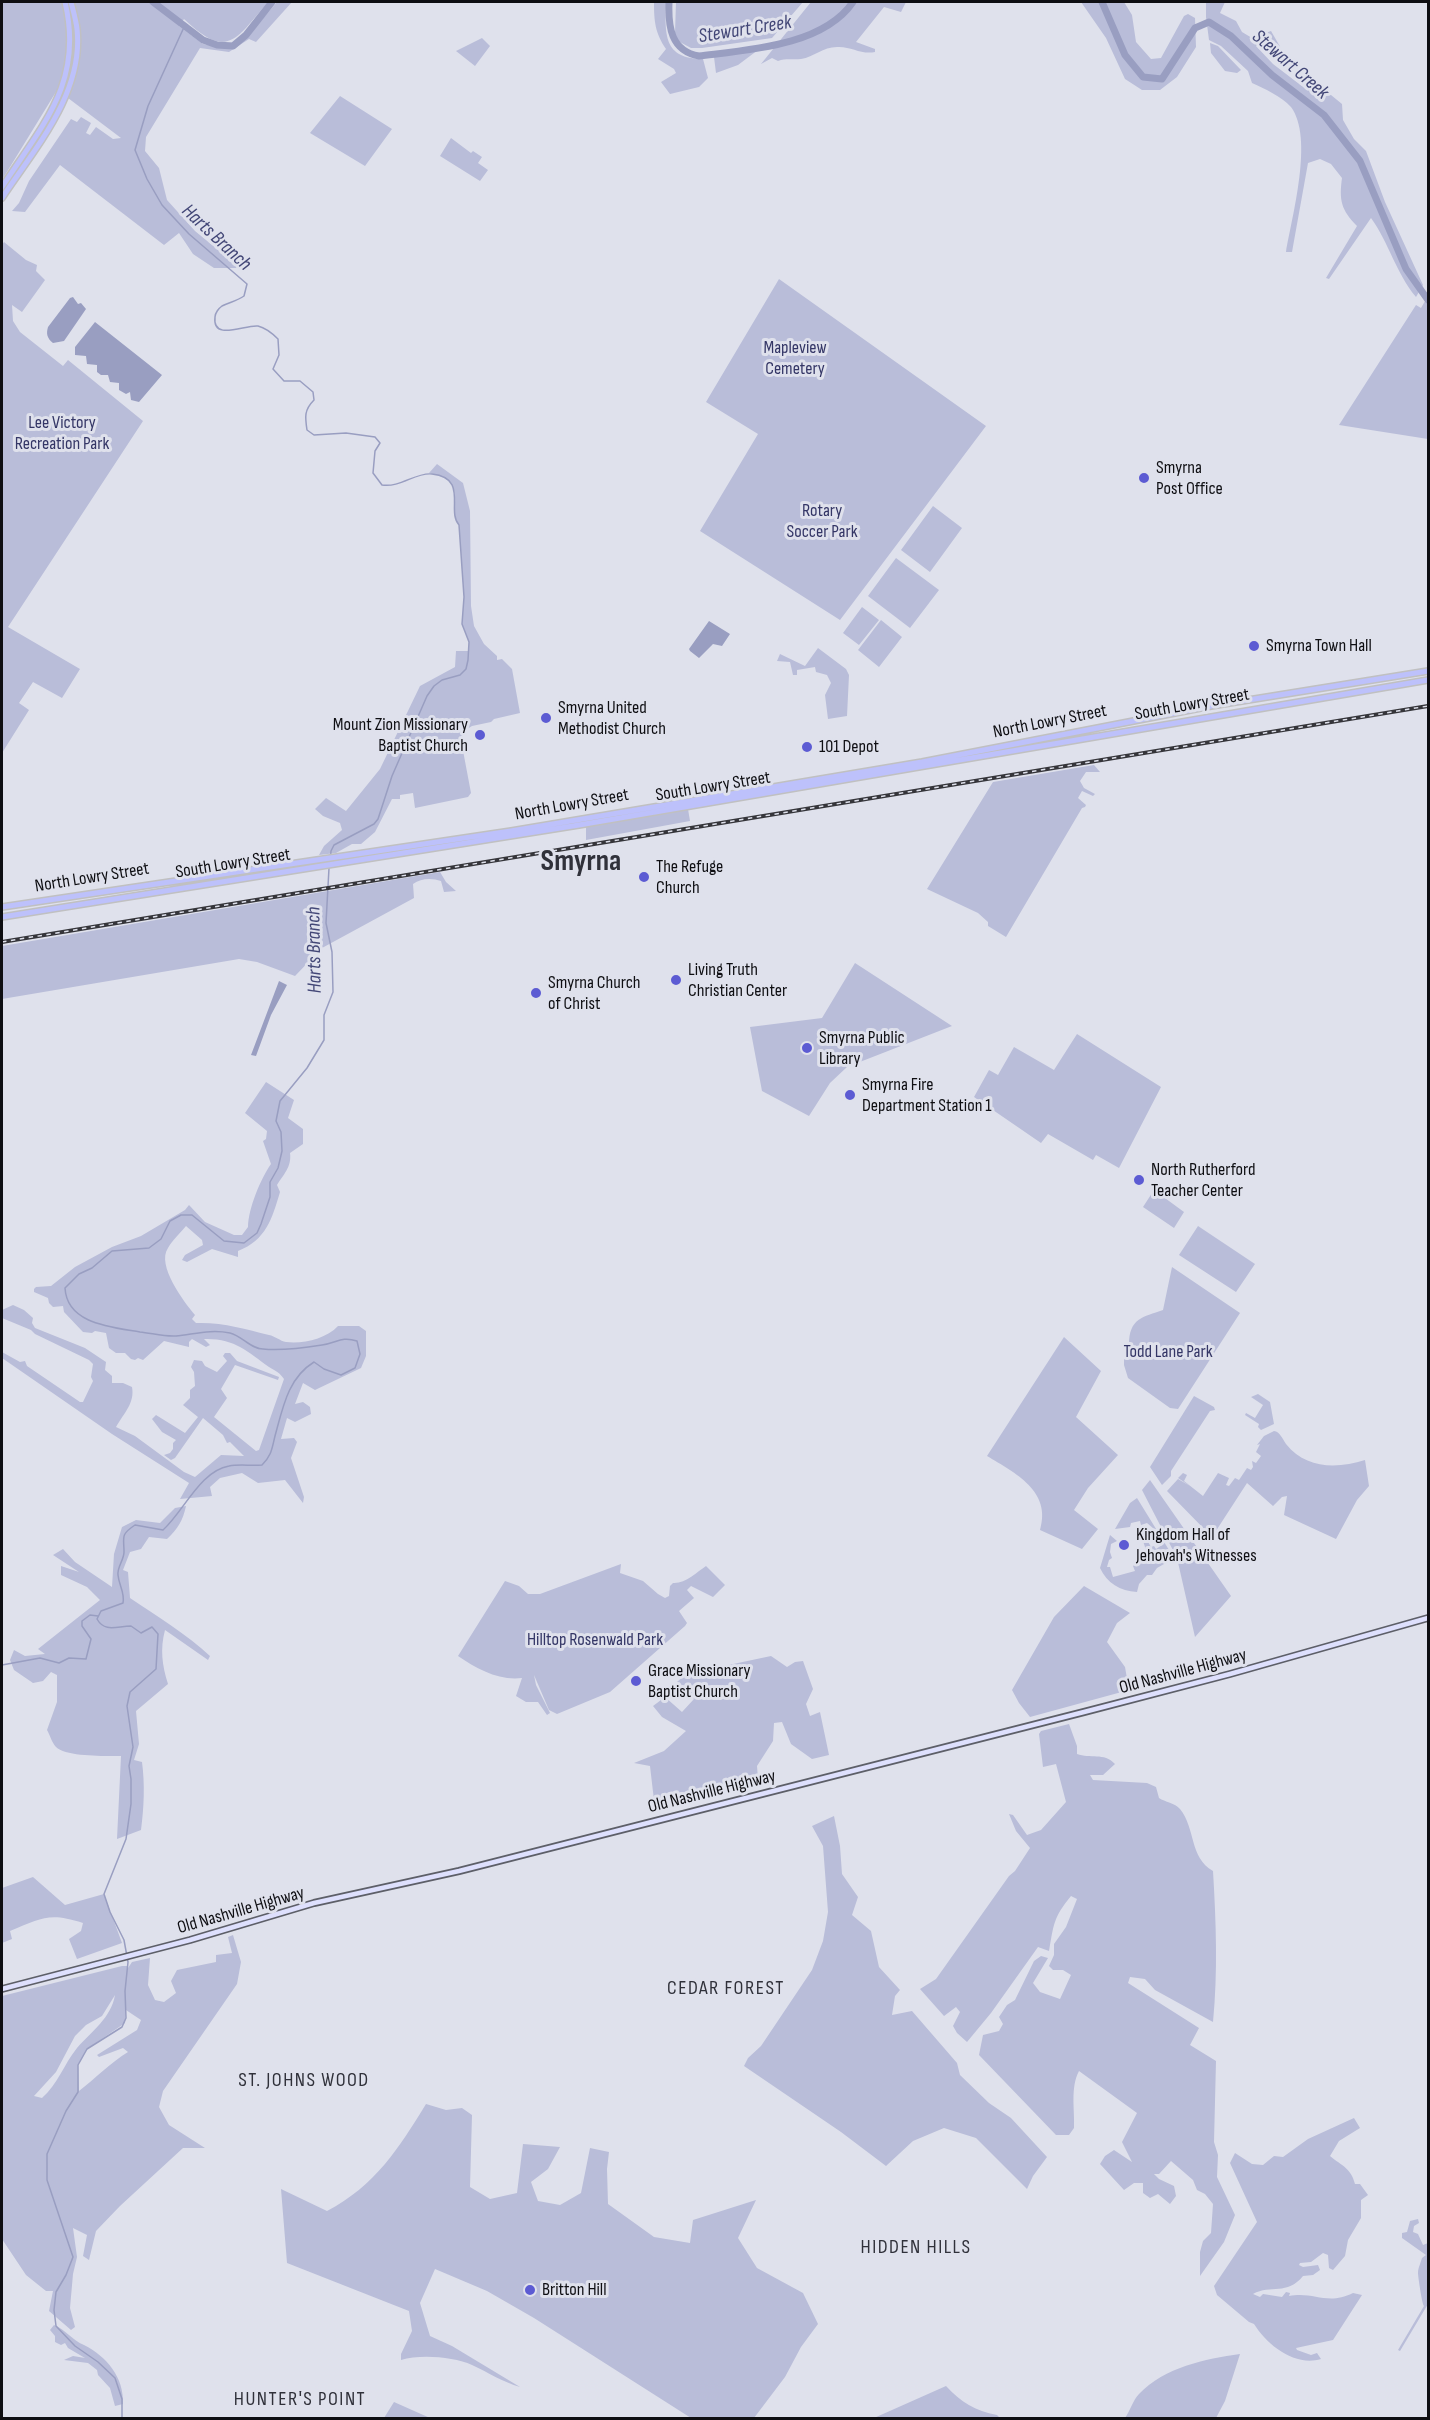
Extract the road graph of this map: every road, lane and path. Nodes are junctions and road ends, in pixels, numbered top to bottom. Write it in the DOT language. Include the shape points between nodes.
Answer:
graph roads {
  1 [pos="65,2"];
  2 [pos="71,2"];
  3 [pos="2,187"];
  4 [pos="2,198"];
  5 [pos="1428,670"];
  6 [pos="1428,680"];
  7 [pos="1336,686"];
  8 [pos="1337,695"];
  9 [pos="1232,703"];
  10 [pos="1231,713"];
  11 [pos="337,860"];
  12 [pos="322,862"];
  13 [pos="134,887"];
  14 [pos="135,896"];
  15 [pos="2,907"];
  16 [pos="2,917"];
  17 [pos="1428,1618"];
  18 [pos="2,1989"];
  1 -- 3 [label="main road" via="71,54 60,96"];
  2 -- 4 [label="main road" via="77,29 76,54 67,92"];
  5 -- 7 [label="main road, North Lowry Street"];
  6 -- 8 [label="main road, South Lowry Street"];
  7 -- 8 [label="main road"];
  7 -- 9 [label="main road, North Lowry Street"];
  8 -- 10 [label="main road, South Lowry Street"];
  9 -- 10 [label="main road"];
  9 -- 11 [label="main road, North Lowry Street" via="922,762"];
  10 -- 11 [label="main road, South Lowry Street" via="579,825"];
  11 -- 12 [label="main road, South Lowry Street"];
  12 -- 13 [label="main road, North Lowry Street"];
  12 -- 14 [label="main road, South Lowry Street"];
  13 -- 14 [label="main road"];
  13 -- 15 [label="main road, North Lowry Street"];
  14 -- 16 [label="main road, South Lowry Street"];
  17 -- 18 [label="main road, Old Nashville Highway" via="1117,1704 314,1904"];
}
